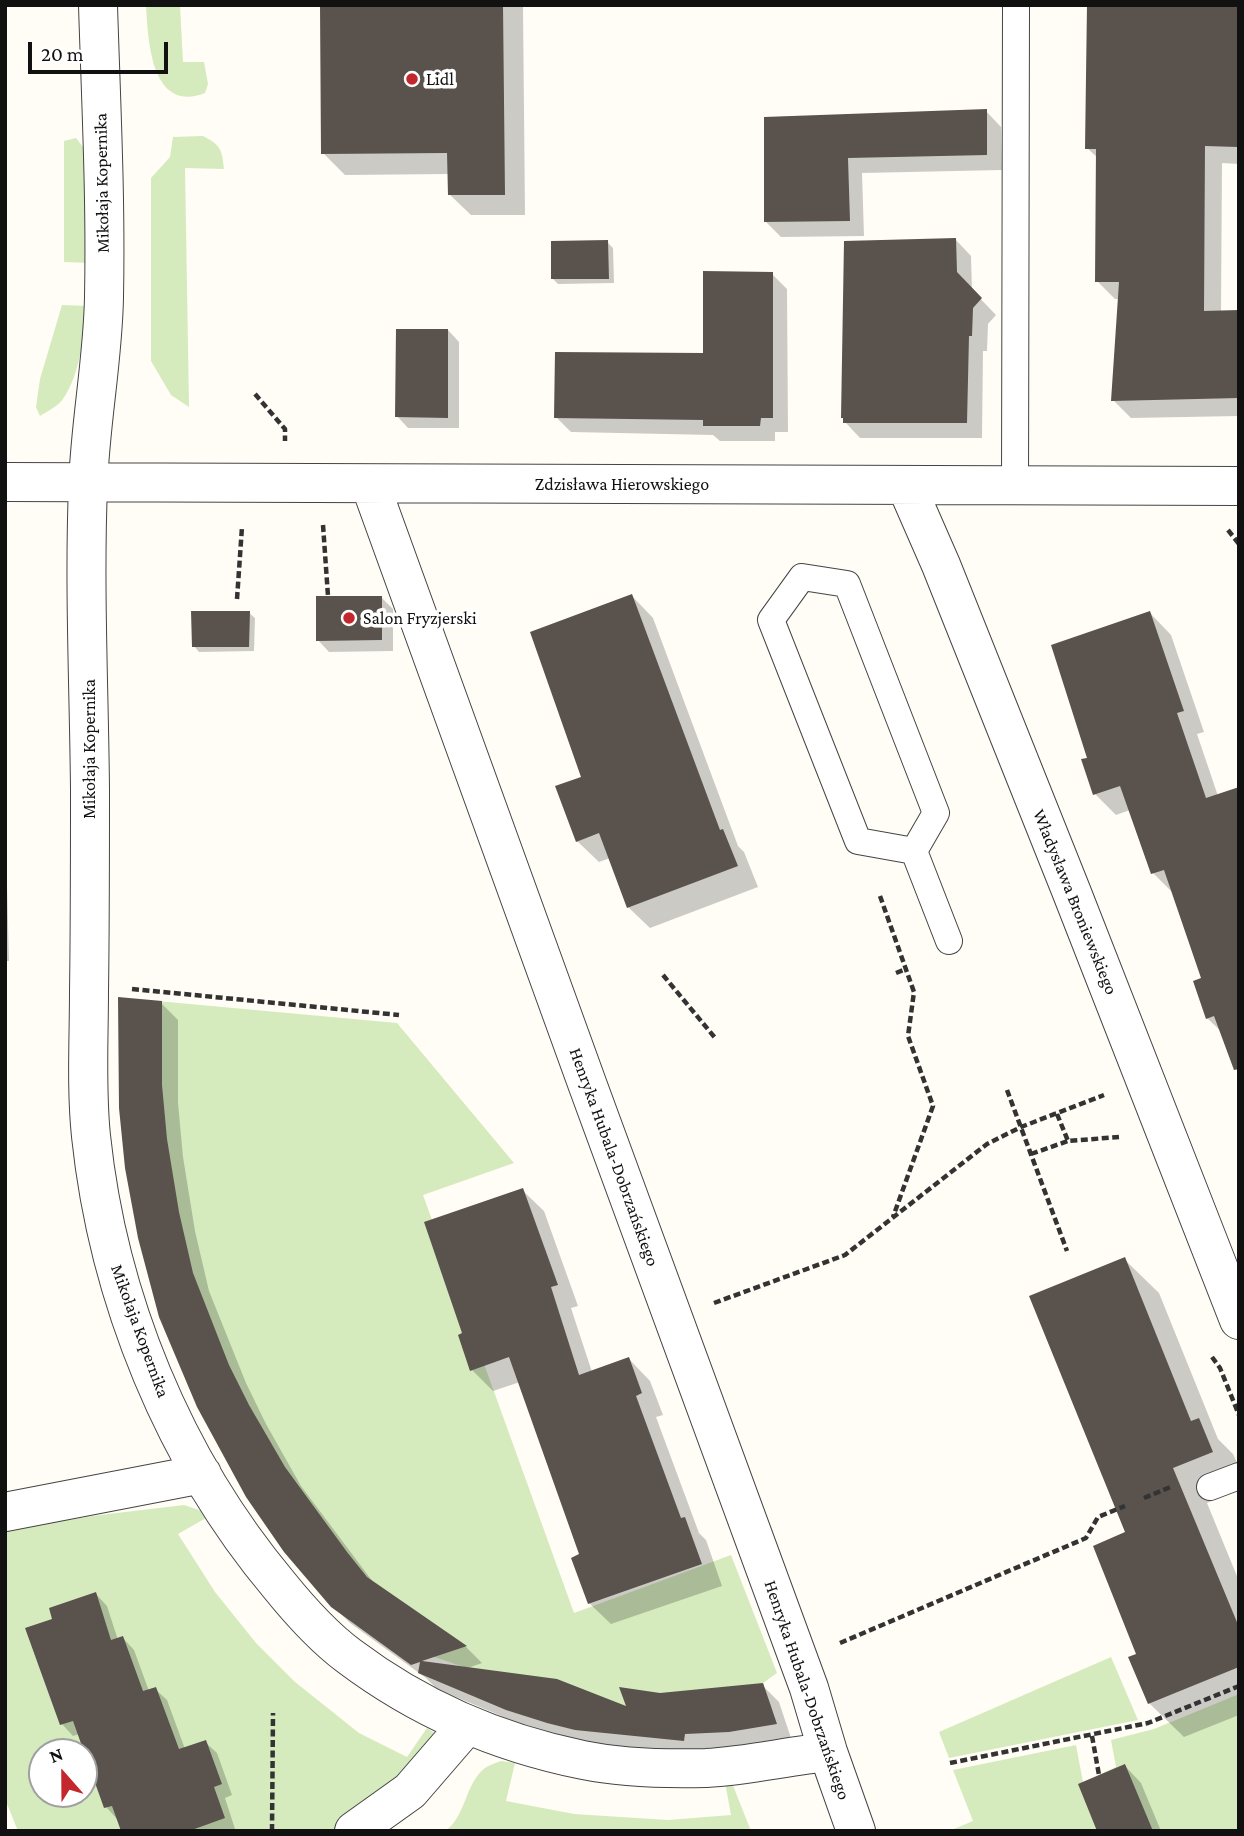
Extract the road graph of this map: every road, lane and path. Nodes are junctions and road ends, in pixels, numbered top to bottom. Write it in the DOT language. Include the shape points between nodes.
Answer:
graph roads {
  1 [pos="98,5"];
  2 [pos="1016,5"];
  3 [pos="5,482"];
  4 [pos="88,483"];
  5 [pos="370,484"];
  6 [pos="905,485"];
  7 [pos="1015,485"];
  8 [pos="1239,486"];
  9 [pos="243,519"];
  10 [pos="323,520"];
  11 [pos="1225,527"];
  12 [pos="1239,544"];
  13 [pos="328,596"];
  14 [pos="237,599"];
  15 [pos="914,851"];
  16 [pos="880,896"];
  17 [pos="949,941"];
  18 [pos="906,969"];
  19 [pos="896,973"];
  20 [pos="663,975"];
  21 [pos="90,985"];
  22 [pos="399,1015"];
  23 [pos="716,1039"];
  24 [pos="1007,1090"];
  25 [pos="1111,1092"];
  26 [pos="1057,1114"];
  27 [pos="1021,1127"];
  28 [pos="1127,1136"];
  29 [pos="1068,1141"];
  30 [pos="1031,1154"];
  31 [pos="893,1217"];
  32 [pos="1067,1251"];
  33 [pos="673,1318"];
  34 [pos="1239,1320"];
  35 [pos="202,1474"];
  36 [pos="1239,1476"];
  37 [pos="1210,1487"];
  38 [pos="1125,1506"];
  39 [pos="5,1512"];
  40 [pos="799,1660"];
  41 [pos="1239,1686"];
  42 [pos="273,1713"];
  43 [pos="467,1725"];
  44 [pos="1092,1736"];
  45 [pos="828,1752"];
  46 [pos="950,1763"];
  47 [pos="1099,1775"];
  48 [pos="272,1831"];
  49 [pos="354,1831"];
  50 [pos="856,1831"];
  1 -- 4 [label="street, Mikołaja Kopernika" via="104,301"];
  2 -- 7 [label="lane"];
  3 -- 4 [label="street, Zdzisława Hierowskiego"];
  4 -- 5 [label="street, Zdzisława Hierowskiego"];
  4 -- 21 [label="street, Mikołaja Kopernika"];
  5 -- 6 [label="street, Zdzisława Hierowskiego"];
  5 -- 33 [label="street, Henryka Hubala-Dobrzańskiego"];
  6 -- 7 [label="street, Zdzisława Hierowskiego"];
  6 -- 34 [label="street, Władysława Broniewskiego" via="941,565"];
  7 -- 8 [label="street, Zdzisława Hierowskiego"];
  9 -- 14 [label="path"];
  10 -- 13 [label="path"];
  11 -- 12 [label="path"];
  15 -- 15 [label="lane" via="936,813 847,584 802,577 771,620 858,842"];
  15 -- 17 [label="lane"];
  16 -- 18 [label="path"];
  18 -- 19 [label="path"];
  18 -- 31 [label="path" via="914,992 908,1036 933,1106"];
  20 -- 23 [label="path"];
  21 -- 22 [label="path"];
  21 -- 35 [label="street, Mikołaja Kopernika" via="91,1135 113,1262 156,1381"];
  24 -- 27 [label="path"];
  25 -- 26 [label="path"];
  26 -- 27 [label="path"];
  26 -- 29 [label="path"];
  27 -- 30 [label="path"];
  27 -- 31 [label="path" via="987,1143"];
  28 -- 29 [label="path"];
  29 -- 30 [label="path"];
  30 -- 32 [label="path"];
  31 -- 33 [label="path" via="845,1255"];
  33 -- 40 [label="street, Henryka Hubala-Dobrzańskiego"];
  35 -- 39 [label="street"];
  35 -- 43 [label="street, Mikołaja Kopernika" via="257,1560 308,1620 348,1656"];
  36 -- 37 [label="lane"];
  38 -- 40 [label="path" via="1098,1517 1086,1538"];
  40 -- 45 [label="street, Henryka Hubala-Dobrzańskiego"];
  41 -- 44 [label="path" via="1148,1723"];
  42 -- 48 [label="path"];
  43 -- 45 [label="street, Mikołaja Kopernika" via="515,1743 589,1761 657,1767 709,1768"];
  43 -- 49 [label="street" via="410,1791"];
  44 -- 46 [label="path"];
  44 -- 47 [label="path"];
  45 -- 50 [label="street, Henryka Hubala-Dobrzańskiego"];
}
